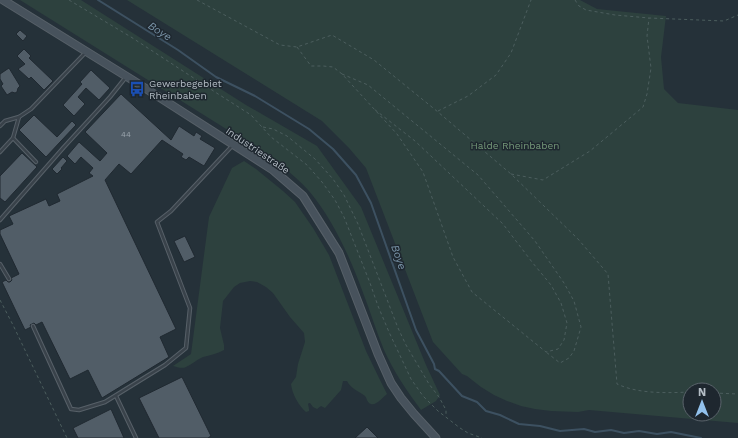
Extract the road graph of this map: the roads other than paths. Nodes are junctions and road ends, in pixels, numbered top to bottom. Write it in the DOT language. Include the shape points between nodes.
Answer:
graph roads {
  1 [pos="3,0"];
  2 [pos="86,52"];
  3 [pos="127,77"];
  4 [pos="19,117"];
  5 [pos="0,126"];
  6 [pos="13,138"];
  7 [pos="233,144"];
  8 [pos="0,152"];
  9 [pos="36,162"];
  10 [pos="0,220"];
  11 [pos="0,264"];
  12 [pos="9,279"];
  13 [pos="33,326"];
  14 [pos="116,396"];
  15 [pos="136,438"];
  16 [pos="436,438"];
  1 -- 2 [label="street, Industriestraße"];
  2 -- 3 [label="street, Industriestraße"];
  2 -- 4 [label="lane" via="31,109"];
  3 -- 7 [label="street, Industriestraße"];
  3 -- 10 [label="lane"];
  4 -- 5 [label="lane" via="5,121"];
  4 -- 6 [label="lane"];
  6 -- 8 [label="lane"];
  6 -- 9 [label="lane"];
  7 -- 14 [label="lane" via="171,211 157,222 190,308 186,348 165,365"];
  7 -- 16 [label="street, Industriestraße" via="273,170 303,196 339,253 391,383"];
  11 -- 12 [label="lane"];
  13 -- 14 [label="lane" via="71,408 79,410"];
  14 -- 15 [label="lane"];
}
